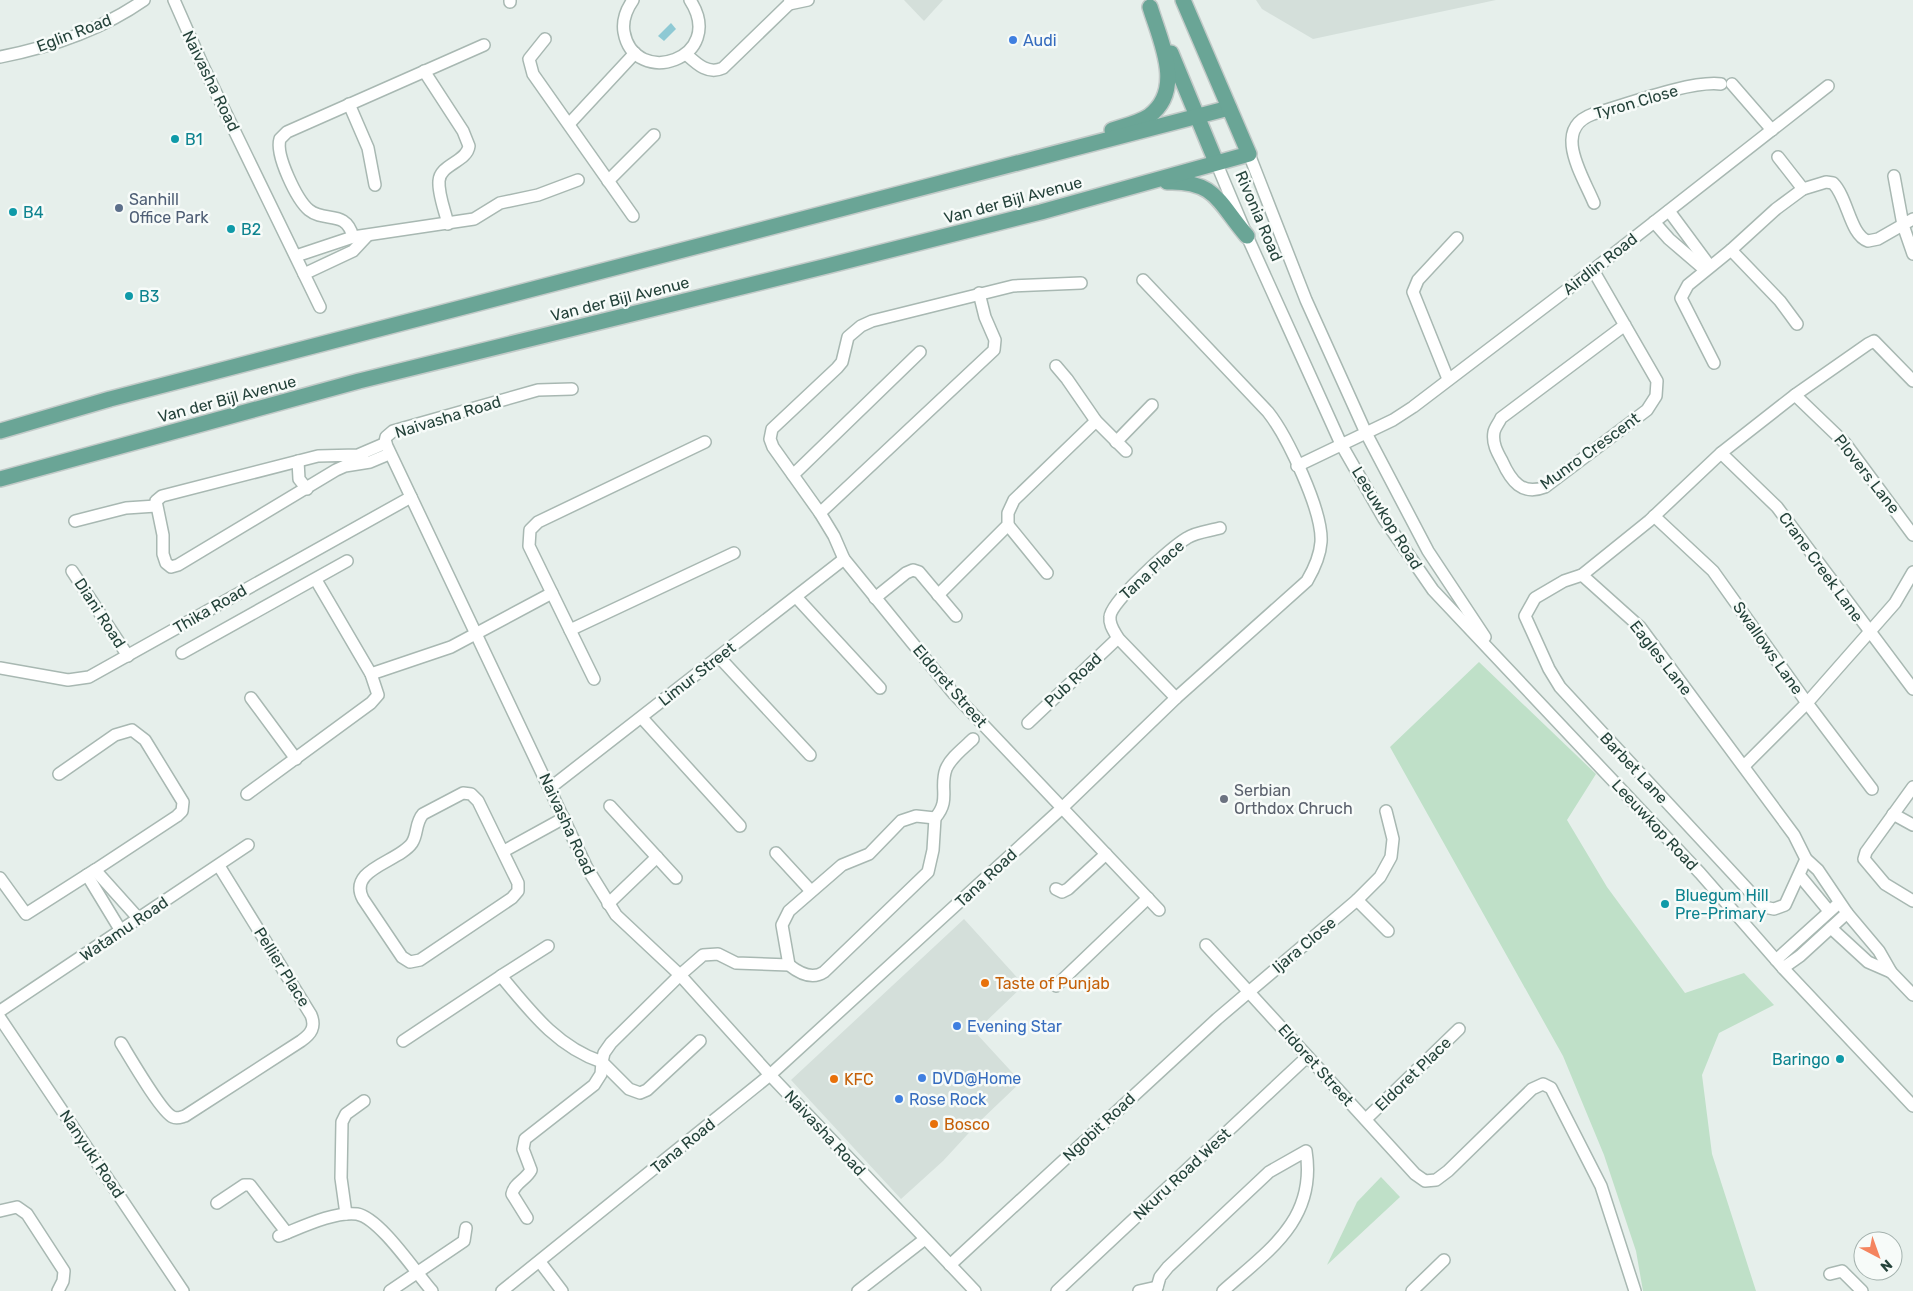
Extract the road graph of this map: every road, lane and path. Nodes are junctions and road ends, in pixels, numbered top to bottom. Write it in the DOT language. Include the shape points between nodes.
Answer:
graph roads {
  1 [pos="144,0"];
  2 [pos="174,0"];
  3 [pos="633,0"];
  4 [pos="690,0"];
  5 [pos="808,0"];
  6 [pos="1183,0"];
  7 [pos="790,2"];
  8 [pos="1149,3"];
  9 [pos="545,39"];
  10 [pos="484,46"];
  11 [pos="635,53"];
  12 [pos="686,54"];
  13 [pos="0,57"];
  14 [pos="424,71"];
  15 [pos="1828,86"];
  16 [pos="349,104"];
  17 [pos="1229,108"];
  18 [pos="1199,118"];
  19 [pos="569,124"];
  20 [pos="1768,132"];
  21 [pos="654,135"];
  22 [pos="1249,154"];
  23 [pos="1778,157"];
  24 [pos="1023,161"];
  25 [pos="1216,162"];
  26 [pos="1894,176"];
  27 [pos="578,180"];
  28 [pos="608,180"];
  29 [pos="1152,182"];
  30 [pos="375,186"];
  31 [pos="1803,190"];
  32 [pos="1594,202"];
  33 [pos="1669,210"];
  34 [pos="633,216"];
  35 [pos="1654,222"];
  36 [pos="1908,222"];
  37 [pos="448,224"];
  38 [pos="367,236"];
  39 [pos="1247,236"];
  40 [pos="353,237"];
  41 [pos="1457,238"];
  42 [pos="1731,250"];
  43 [pos="1913,254"];
  44 [pos="296,256"];
  45 [pos="1707,267"];
  46 [pos="1593,270"];
  47 [pos="303,272"];
  48 [pos="1143,280"];
  49 [pos="1081,283"];
  50 [pos="979,293"];
  51 [pos="320,307"];
  52 [pos="1797,324"];
  53 [pos="1625,325"];
  54 [pos="920,352"];
  55 [pos="1714,363"];
  56 [pos="1056,366"];
  57 [pos="1448,379"];
  58 [pos="1913,381"];
  59 [pos="572,388"];
  60 [pos="1796,395"];
  61 [pos="1152,405"];
  62 [pos="1096,421"];
  63 [pos="0,431"];
  64 [pos="1366,433"];
  65 [pos="705,442"];
  66 [pos="1116,442"];
  67 [pos="1341,444"];
  68 [pos="387,449"];
  69 [pos="1126,451"];
  70 [pos="1721,453"];
  71 [pos="298,461"];
  72 [pos="1297,466"];
  73 [pos="793,475"];
  74 [pos="0,479"];
  75 [pos="308,489"];
  76 [pos="411,497"];
  77 [pos="156,506"];
  78 [pos="820,513"];
  79 [pos="1654,516"];
  80 [pos="75,522"];
  81 [pos="1008,525"];
  82 [pos="1220,528"];
  83 [pos="1913,535"];
  84 [pos="734,553"];
  85 [pos="844,559"];
  86 [pos="347,561"];
  87 [pos="72,571"];
  88 [pos="1913,572"];
  89 [pos="1047,573"];
  90 [pos="1582,575"];
  91 [pos="316,580"];
  92 [pos="552,593"];
  93 [pos="938,596"];
  94 [pos="797,598"];
  95 [pos="875,598"];
  96 [pos="956,616"];
  97 [pos="570,630"];
  98 [pos="1869,632"];
  99 [pos="477,633"];
  100 [pos="1118,638"];
  101 [pos="182,653"];
  102 [pos="1497,655"];
  103 [pos="128,656"];
  104 [pos="719,657"];
  105 [pos="0,668"];
  106 [pos="371,674"];
  107 [pos="594,679"];
  108 [pos="880,688"];
  109 [pos="1913,689"];
  110 [pos="251,698"];
  111 [pos="1176,698"];
  112 [pos="1807,703"];
  113 [pos="642,718"];
  114 [pos="1028,723"];
  115 [pos="973,739"];
  116 [pos="810,755"];
  117 [pos="296,759"];
  118 [pos="1744,766"];
  119 [pos="59,774"];
  120 [pos="1913,787"];
  121 [pos="550,788"];
  122 [pos="1872,789"];
  123 [pos="247,794"];
  124 [pos="610,806"];
  125 [pos="1062,808"];
  126 [pos="1386,810"];
  127 [pos="1893,814"];
  128 [pos="564,818"];
  129 [pos="935,818"];
  130 [pos="1913,825"];
  131 [pos="740,826"];
  132 [pos="248,846"];
  133 [pos="504,851"];
  134 [pos="776,853"];
  135 [pos="1106,854"];
  136 [pos="657,857"];
  137 [pos="1806,859"];
  138 [pos="219,866"];
  139 [pos="91,872"];
  140 [pos="1800,876"];
  141 [pos="0,878"];
  142 [pos="676,878"];
  143 [pos="1056,889"];
  144 [pos="811,891"];
  145 [pos="1148,898"];
  146 [pos="1357,900"];
  147 [pos="1913,901"];
  148 [pos="1839,903"];
  149 [pos="608,904"];
  150 [pos="1159,910"];
  151 [pos="1829,911"];
  152 [pos="1847,913"];
  153 [pos="139,919"];
  154 [pos="1831,928"];
  155 [pos="121,931"];
  156 [pos="1388,931"];
  157 [pos="1206,945"];
  158 [pos="548,946"];
  159 [pos="1780,964"];
  160 [pos="789,965"];
  161 [pos="1891,972"];
  162 [pos="680,975"];
  163 [pos="501,976"];
  164 [pos="1056,986"];
  165 [pos="1250,991"];
  166 [pos="1913,995"];
  167 [pos="0,1012"];
  168 [pos="0,1018"];
  169 [pos="1459,1029"];
  170 [pos="403,1041"];
  171 [pos="700,1041"];
  172 [pos="121,1043"];
  173 [pos="1307,1056"];
  174 [pos="602,1062"];
  175 [pos="770,1075"];
  176 [pos="364,1101"];
  177 [pos="1913,1106"];
  178 [pos="1366,1119"];
  179 [pos="217,1203"];
  180 [pos="0,1211"];
  181 [pos="346,1214"];
  182 [pos="527,1218"];
  183 [pos="466,1228"];
  184 [pos="925,1239"];
  185 [pos="1444,1260"];
  186 [pos="540,1262"];
  187 [pos="950,1265"];
  188 [pos="416,1272"];
  189 [pos="1830,1274"];
  190 [pos="1156,1289"];
  191 [pos="58,1291"];
  192 [pos="183,1291"];
  193 [pos="390,1291"];
  194 [pos="432,1291"];
  195 [pos="502,1291"];
  196 [pos="562,1291"];
  197 [pos="858,1291"];
  198 [pos="975,1291"];
  199 [pos="1057,1291"];
  200 [pos="1139,1291"];
  201 [pos="1223,1291"];
  202 [pos="1413,1291"];
  203 [pos="1635,1291"];
  204 [pos="1862,1291"];
  1 -- 13 [label="street, Eglin Road" via="83,33"];
  2 -- 44 [label="street, Naivasha Road"];
  3 -- 11 [label="street" via="623,25 628,45"];
  4 -- 12 [label="street" via="696,10 699,34"];
  5 -- 7 [label="street"];
  6 -- 17 [label="main road, Rivonia Road"];
  7 -- 12 [label="street" via="717,71 706,69"];
  8 -- 18 [label="main road, Rivonia Road"];
  8 -- 24 [label="main road" via="1168,72 1166,94 1155,110 1139,121"];
  9 -- 19 [label="street" via="531,55 529,64"];
  10 -- 14 [label="street"];
  11 -- 12 [label="street" via="660,63"];
  11 -- 19 [label="street"];
  14 -- 16 [label="street"];
  14 -- 37 [label="street" via="463,131 469,146 466,155 443,172 439,180"];
  15 -- 20 [label="street, Airdlin Road"];
  16 -- 30 [label="street" via="368,148"];
  16 -- 40 [label="street" via="287,132 278,144 284,166 302,203 312,212 340,219 350,228"];
  17 -- 18 [label="main road, Van der Bijl Avenue"];
  17 -- 22 [label="main road, Rivonia Road"];
  18 -- 24 [label="main road, Van der Bijl Avenue"];
  18 -- 25 [label="main road, Rivonia Road"];
  19 -- 28 [label="street"];
  20 -- 32 [label="street, Tyron Close" via="1727,86 1706,83 1593,114 1580,121 1571,134 1572,148"];
  20 -- 33 [label="street, Airdlin Road"];
  21 -- 28 [label="street"];
  22 -- 25 [label="main road, Van der Bijl Avenue"];
  22 -- 64 [label="street, Rivonia Road" via="1306,300"];
  23 -- 31 [label="street"];
  24 -- 63 [label="main road, Van der Bijl Avenue" via="289,352"];
  25 -- 29 [label="main road, Van der Bijl Avenue"];
  25 -- 39 [label="street, Rivonia Road"];
  26 -- 36 [label="street"];
  27 -- 37 [label="street" via="538,195 500,204 474,219"];
  28 -- 34 [label="street"];
  29 -- 39 [label="main road" via="1182,181 1202,186 1213,193"];
  29 -- 74 [label="main road, Van der Bijl Avenue" via="359,381"];
  31 -- 36 [label="street" via="1826,182 1833,183 1842,194 1858,234 1865,240 1878,240"];
  31 -- 42 [label="street" via="1776,209"];
  33 -- 35 [label="street, Airdlin Road"];
  33 -- 45 [label="street"];
  35 -- 45 [label="street" via="1670,239"];
  35 -- 46 [label="street, Airdlin Road"];
  36 -- 43 [label="street"];
  37 -- 38 [label="street"];
  38 -- 40 [label="street"];
  38 -- 47 [label="street" via="353,251"];
  39 -- 67 [label="street, Rivonia Road"];
  40 -- 44 [label="street"];
  41 -- 57 [label="street" via="1415,285 1415,300"];
  42 -- 45 [label="street"];
  42 -- 52 [label="street" via="1780,300"];
  44 -- 47 [label="street, Naivasha Road"];
  45 -- 55 [label="street" via="1688,285 1681,298"];
  46 -- 53 [label="street, Munro Crescent"];
  46 -- 57 [label="street, Airdlin Road"];
  47 -- 51 [label="street, Naivasha Road"];
  48 -- 72 [label="street" via="1268,412"];
  49 -- 50 [label="street, Eldoret Street" via="1013,286"];
  50 -- 73 [label="street, Eldoret Street" via="872,321 853,332 848,337 842,362 770,434 770,444"];
  50 -- 78 [label="street" via="995,340 994,350"];
  53 -- 53 [label="street, Munro Crescent" via="1657,381 1652,402 1642,414 1545,487 1530,490 1517,485 1511,480 1494,447 1494,432 1501,418"];
  54 -- 73 [label="street"];
  56 -- 62 [label="street"];
  57 -- 64 [label="street, Airdlin Road" via="1413,407"];
  58 -- 60 [label="street" via="1874,341"];
  59 -- 68 [label="street, Naivasha Road" via="538,390 394,431 386,437"];
  60 -- 70 [label="street"];
  60 -- 83 [label="street, Plovers Lane" via="1845,443"];
  61 -- 66 [label="street"];
  62 -- 66 [label="street"];
  62 -- 81 [label="street" via="1014,500 1008,513"];
  64 -- 67 [label="street"];
  64 -- 102 [label="street, Leeuwkop Road" via="1428,551"];
  65 -- 92 [label="street" via="533,526 528,537 529,546"];
  66 -- 69 [label="street"];
  67 -- 72 [label="street"];
  67 -- 102 [label="street, Leeuwkop Road" via="1384,519 1433,590"];
  68 -- 71 [label="street"];
  68 -- 75 [label="street" via="370,462 345,466"];
  68 -- 76 [label="street, Naivasha Road"];
  70 -- 79 [label="street"];
  70 -- 98 [label="street, Crane Creek Lane" via="1777,507"];
  71 -- 75 [label="street" via="300,479"];
  71 -- 77 [label="street" via="162,496 157,499"];
  72 -- 111 [label="street, Tana Road" via="1318,518 1321,540 1314,568 1295,593"];
  73 -- 78 [label="street, Eldoret Street"];
  75 -- 77 [label="street" via="174,567 166,563"];
  76 -- 99 [label="street, Naivasha Road"];
  76 -- 103 [label="street, Thika Road"];
  77 -- 80 [label="street" via="126,508"];
  78 -- 85 [label="street, Eldoret Street"];
  79 -- 90 [label="street"];
  79 -- 112 [label="street, Swallows Lane" via="1713,571"];
  81 -- 89 [label="street"];
  81 -- 93 [label="street"];
  82 -- 100 [label="street, Tana Place" via="1188,537 1120,597 1109,618"];
  84 -- 97 [label="street"];
  85 -- 94 [label="street, Limur Street"];
  85 -- 95 [label="street, Eldoret Street"];
  86 -- 91 [label="street"];
  87 -- 103 [label="street, Diani Road"];
  88 -- 98 [label="street" via="1894,603"];
  90 -- 118 [label="street, Eagles Lane" via="1640,627"];
  90 -- 140 [label="street, Barbet Lane" via="1549,588 1535,598 1525,616 1554,679 1764,907 1774,909 1785,905"];
  91 -- 101 [label="street"];
  91 -- 106 [label="street"];
  92 -- 97 [label="street"];
  92 -- 99 [label="street"];
  93 -- 95 [label="street" via="919,572 913,570"];
  93 -- 96 [label="street"];
  94 -- 104 [label="street, Limur Street"];
  94 -- 108 [label="street"];
  95 -- 125 [label="street, Eldoret Street" via="954,694"];
  97 -- 107 [label="street"];
  98 -- 109 [label="street, Crane Creek Lane"];
  98 -- 112 [label="street"];
  99 -- 106 [label="street" via="452,647"];
  99 -- 121 [label="street, Naivasha Road"];
  100 -- 111 [label="street, Tana Place"];
  100 -- 114 [label="street, Pub Road"];
  102 -- 159 [label="street, Leeuwkop Road"];
  103 -- 105 [label="street, Thika Road" via="98,673 75,680"];
  104 -- 113 [label="street, Limur Street"];
  104 -- 116 [label="street"];
  106 -- 117 [label="street" via="377,690 375,699"];
  110 -- 117 [label="street"];
  111 -- 125 [label="street, Tana Road"];
  112 -- 118 [label="street"];
  112 -- 122 [label="street, Swallows Lane"];
  113 -- 121 [label="street, Limur Street"];
  113 -- 131 [label="street"];
  115 -- 129 [label="street" via="947,768 943,808"];
  117 -- 123 [label="street"];
  118 -- 137 [label="street, Eagles Lane" via="1794,836"];
  119 -- 139 [label="street" via="115,735 132,730 145,740 183,802 182,811 177,816"];
  120 -- 127 [label="street"];
  121 -- 128 [label="street, Naivasha Road"];
  124 -- 136 [label="street"];
  125 -- 135 [label="street, Eldoret Street"];
  125 -- 175 [label="street, Tana Road"];
  126 -- 146 [label="street, Ijara Close" via="1393,839 1391,857 1380,876"];
  127 -- 130 [label="street"];
  127 -- 147 [label="street" via="1864,859 1884,884"];
  128 -- 133 [label="street"];
  128 -- 149 [label="street, Naivasha Road"];
  129 -- 144 [label="street" via="916,816 901,821 869,854 842,864"];
  129 -- 160 [label="street" via="932,861 924,877 824,972 811,976"];
  132 -- 138 [label="street, Watamu Road"];
  133 -- 133 [label="street" via="476,797 463,794 423,814 412,843 364,877 360,885 361,895 402,957 415,963 516,895 518,883"];
  134 -- 144 [label="street"];
  135 -- 143 [label="street" via="1068,889 1062,892"];
  135 -- 145 [label="street, Eldoret Street"];
  136 -- 142 [label="street"];
  136 -- 149 [label="street"];
  137 -- 140 [label="street, Barbet Lane"];
  137 -- 148 [label="street, Eagles Lane" via="1818,870"];
  138 -- 153 [label="street, Watamu Road"];
  138 -- 172 [label="street, Pellier Place" via="312,1015 313,1028 301,1042 185,1116 173,1117 163,1108"];
  139 -- 141 [label="street" via="26,914"];
  139 -- 153 [label="street"];
  139 -- 155 [label="street"];
  140 -- 151 [label="street"];
  144 -- 160 [label="street" via="789,911 784,921"];
  145 -- 150 [label="street, Eldoret Street"];
  145 -- 164 [label="street"];
  146 -- 156 [label="street"];
  146 -- 165 [label="street, Ijara Close"];
  148 -- 151 [label="street"];
  148 -- 152 [label="street, Eagles Lane"];
  149 -- 162 [label="street, Naivasha Road" via="625,925"];
  151 -- 159 [label="street"];
  152 -- 154 [label="street"];
  152 -- 161 [label="street, Eagles Lane" via="1879,951"];
  153 -- 155 [label="street, Watamu Road"];
  154 -- 159 [label="street" via="1800,956"];
  154 -- 161 [label="street" via="1868,962"];
  155 -- 167 [label="street, Watamu Road"];
  157 -- 165 [label="street, Eldoret Street"];
  158 -- 163 [label="street"];
  159 -- 177 [label="street, Leeuwkop Road"];
  160 -- 162 [label="street" via="736,963 714,953 704,955"];
  161 -- 166 [label="street"];
  162 -- 174 [label="street" via="611,1043"];
  162 -- 175 [label="street, Naivasha Road"];
  163 -- 170 [label="street"];
  163 -- 174 [label="street" via="547,1029 574,1051"];
  165 -- 173 [label="street, Eldoret Street"];
  165 -- 187 [label="street, Ngobit Road"];
  168 -- 192 [label="street, Nanyuki Road"];
  169 -- 178 [label="street, Eldoret Place"];
  171 -- 174 [label="street" via="640,1093 629,1089"];
  173 -- 178 [label="street, Eldoret Street"];
  173 -- 199 [label="street, Nkuru Road West"];
  174 -- 182 [label="street" via="601,1074 594,1085 525,1139 523,1150 531,1170 515,1186 512,1194"];
  175 -- 184 [label="street, Naivasha Road"];
  175 -- 186 [label="street, Tana Road"];
  176 -- 181 [label="street" via="346,1114 342,1122 341,1178"];
  178 -- 203 [label="street, Eldoret Street" via="1416,1174 1429,1182 1448,1171 1532,1089 1543,1084 1551,1088 1601,1186"];
  179 -- 181 [label="street" via="244,1185 250,1186 283,1235"];
  180 -- 191 [label="street" via="17,1206 27,1214 64,1271"];
  181 -- 188 [label="street" via="368,1218"];
  183 -- 188 [label="street" via="464,1241"];
  184 -- 187 [label="street, Naivasha Road"];
  184 -- 197 [label="street"];
  185 -- 202 [label="street"];
  186 -- 195 [label="street, Tana Road"];
  186 -- 196 [label="street"];
  187 -- 198 [label="street, Naivasha Road"];
  188 -- 193 [label="street"];
  188 -- 194 [label="street"];
  189 -- 204 [label="street" via="1842,1271"];
  190 -- 200 [label="street"];
  190 -- 201 [label="street" via="1168,1267 1259,1181 1277,1166 1306,1151 1307,1185 1291,1227"];
}
